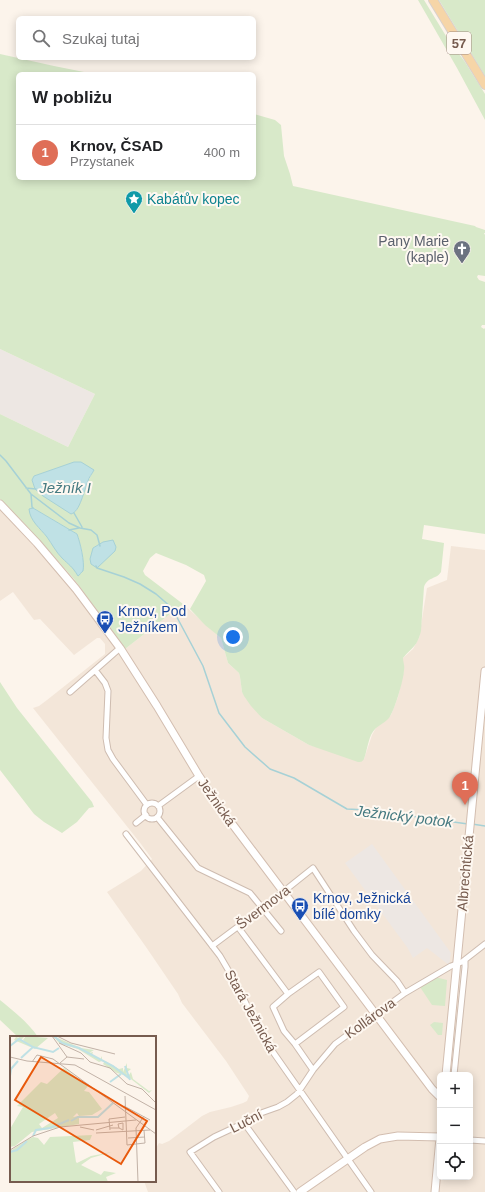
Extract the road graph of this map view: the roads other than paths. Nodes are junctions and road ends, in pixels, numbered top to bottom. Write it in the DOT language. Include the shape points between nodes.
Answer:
graph roads {
  1 [pos="433,0"];
  2 [pos="485,85"];
  3 [pos="0,504"];
  4 [pos="120,648"];
  5 [pos="95,670"];
  6 [pos="485,671"];
  7 [pos="70,692"];
  8 [pos="198,776"];
  9 [pos="147,805"];
  10 [pos="158,806"];
  11 [pos="146,815"];
  12 [pos="157,817"];
  13 [pos="136,823"];
  14 [pos="126,834"];
  15 [pos="284,892"];
  16 [pos="263,908"];
  17 [pos="238,926"];
  18 [pos="281,931"];
  19 [pos="485,944"];
  20 [pos="212,946"];
  21 [pos="465,960"];
  22 [pos="456,964"];
  23 [pos="405,993"];
  24 [pos="288,994"];
  25 [pos="376,1015"];
  26 [pos="295,1044"];
  27 [pos="313,1070"];
  28 [pos="446,1072"];
  29 [pos="454,1072"];
  30 [pos="300,1090"];
  31 [pos="437,1094"];
  32 [pos="244,1123"];
  33 [pos="437,1138"];
  34 [pos="473,1140"];
  35 [pos="485,1141"];
  36 [pos="439,1144"];
  37 [pos="348,1159"];
  38 [pos="218,1192"];
  39 [pos="294,1192"];
  40 [pos="300,1192"];
  41 [pos="371,1192"];
  42 [pos="435,1192"];
  1 -- 2 [label="main road, 57"];
  3 -- 4 [label="street, Ježnická" via="76,589"];
  4 -- 5 [label="street"];
  4 -- 8 [label="street, Ježnická"];
  5 -- 7 [label="street"];
  5 -- 9 [label="street" via="108,691 108,750"];
  6 -- 22 [label="street, Albrechtická"];
  8 -- 10 [label="street"];
  8 -- 15 [label="street, Ježnická"];
  9 -- 10 [label="street" via="151,803"];
  9 -- 11 [label="street" via="144,812"];
  10 -- 12 [label="street" via="160,810"];
  11 -- 12 [label="street" via="153,819"];
  11 -- 13 [label="street"];
  12 -- 16 [label="street" via="198,868 250,893"];
  14 -- 20 [label="street, Stará Ježnická"];
  15 -- 16 [label="street, Švermova"];
  15 -- 23 [label="street, Švermova" via="313,868 354,931"];
  15 -- 25 [label="street, Ježnická"];
  16 -- 17 [label="street, Švermova"];
  16 -- 18 [label="street"];
  17 -- 20 [label="street, Švermova"];
  17 -- 24 [label="street"];
  19 -- 21 [label="street, Kollárova"];
  20 -- 30 [label="street, Stará Ježnická" via="237,985 261,1034"];
  21 -- 22 [label="street, Kollárova"];
  21 -- 29 [label="street"];
  22 -- 23 [label="street, Kollárova"];
  22 -- 28 [label="street, Albrechtická"];
  23 -- 25 [label="street, Kollárova"];
  24 -- 26 [label="street" via="272,1007 284,1031"];
  24 -- 26 [label="street" via="319,972 344,1007"];
  25 -- 27 [label="street, Kollárova" via="335,1044"];
  25 -- 31 [label="street, Ježnická"];
  26 -- 27 [label="street"];
  27 -- 30 [label="street, Kollárova"];
  30 -- 32 [label="street, Luční" via="284,1104"];
  30 -- 37 [label="street, Stará Ježnická"];
  32 -- 38 [label="street, Luční" via="190,1152"];
  32 -- 39 [label="street"];
  33 -- 37 [label="street" via="386,1138 370,1144"];
  34 -- 35 [label="street"];
  36 -- 42 [label="street"];
  37 -- 40 [label="street"];
  37 -- 41 [label="street, Stará Ježnická"];
}
